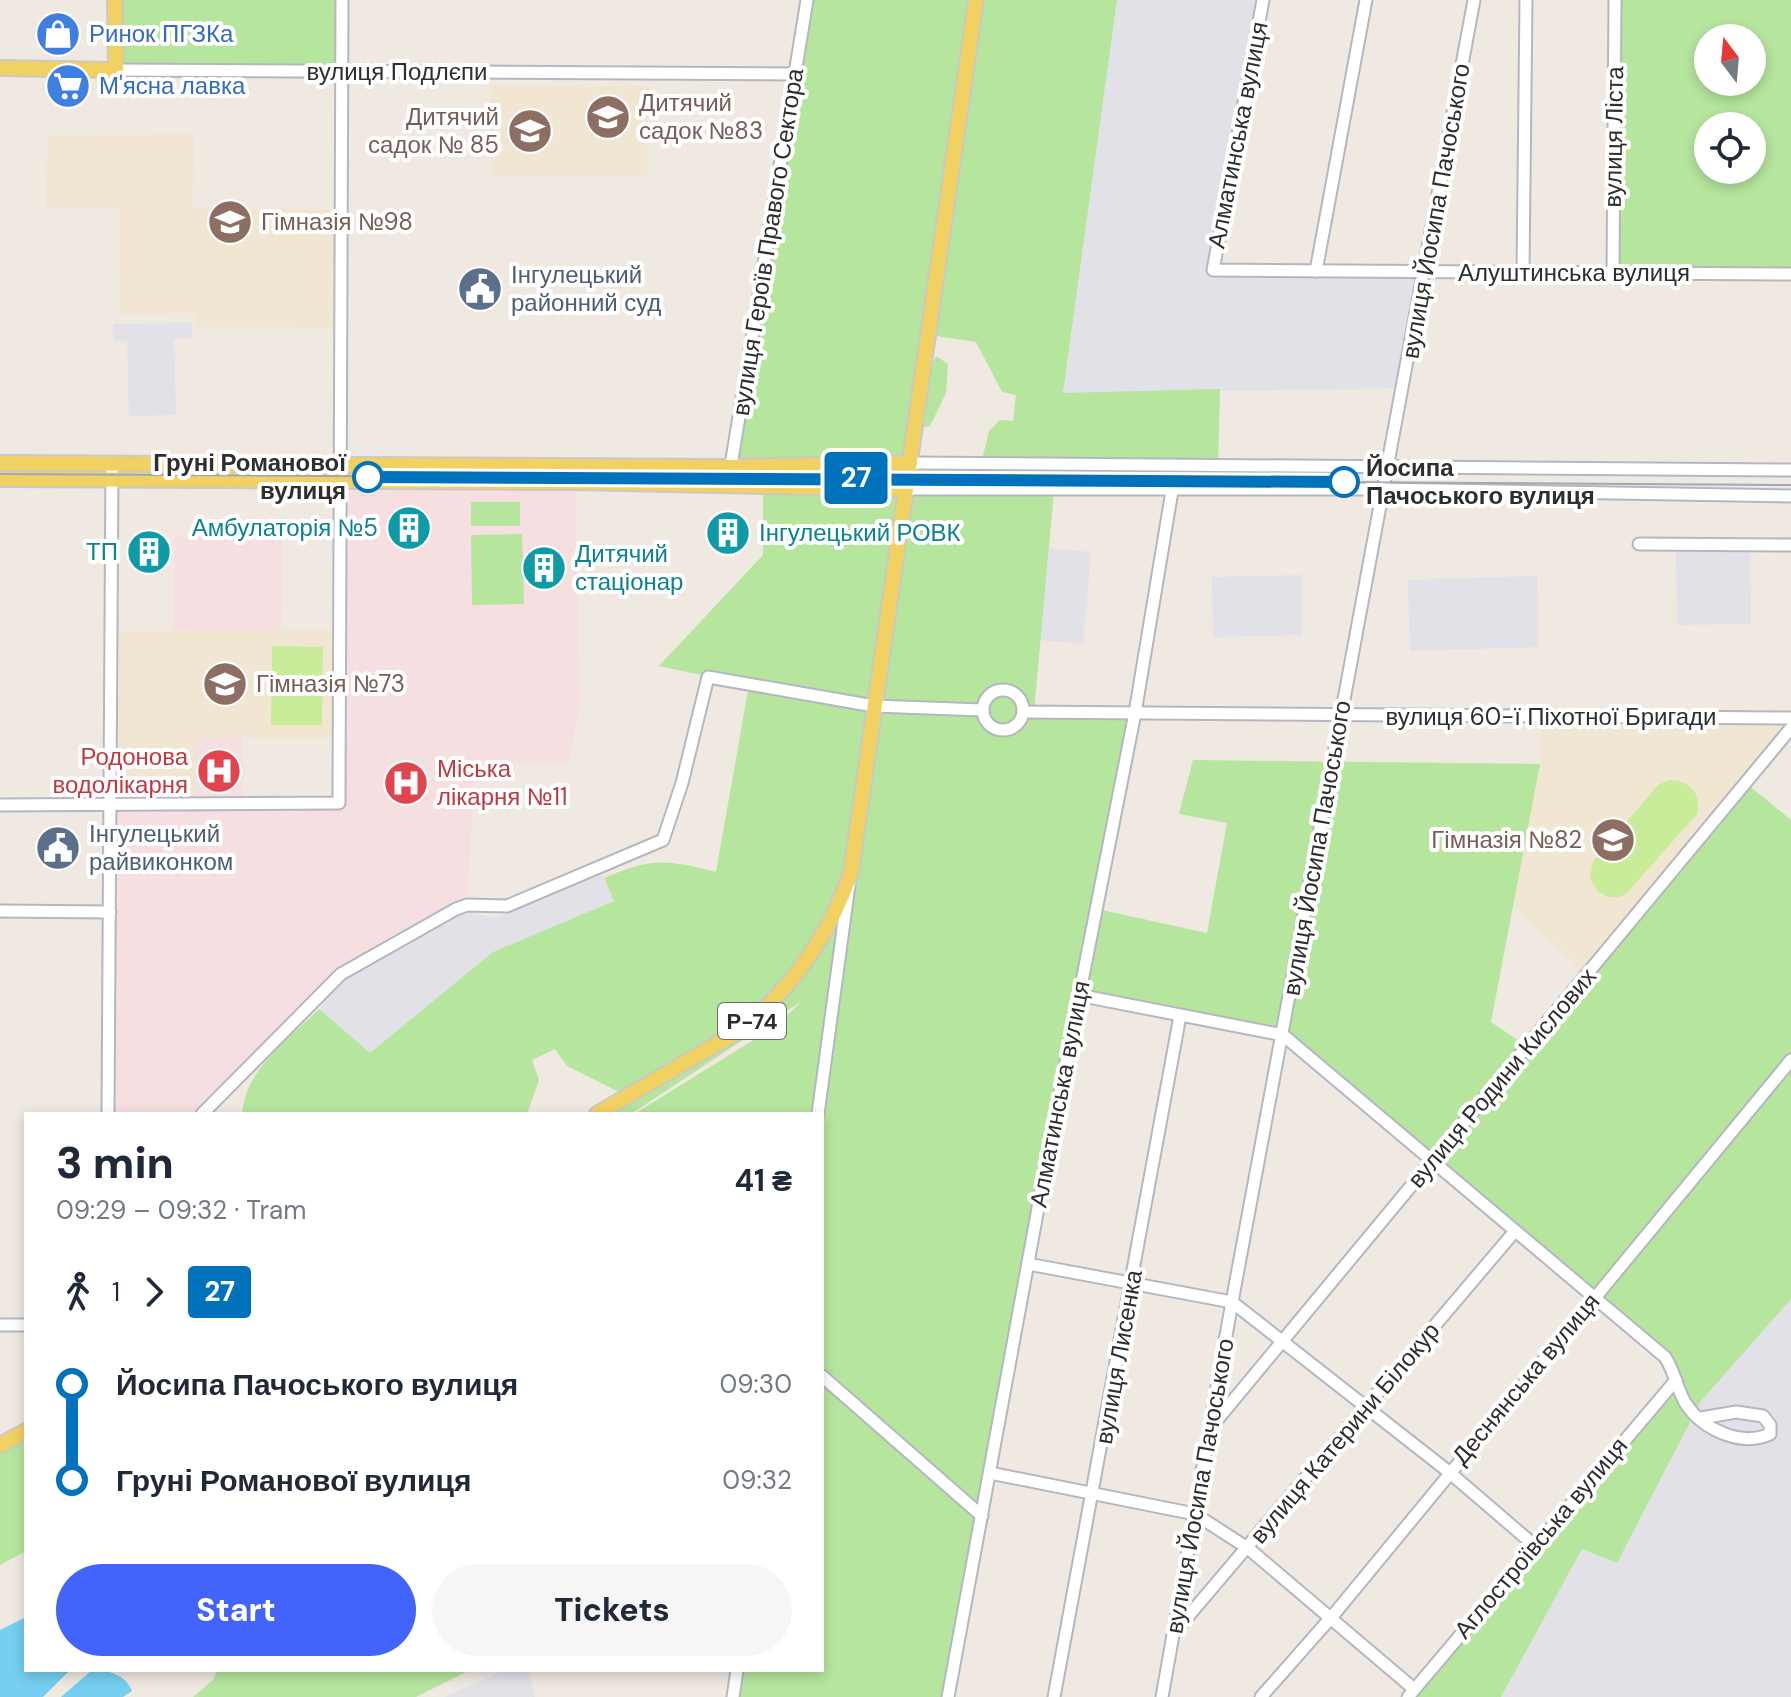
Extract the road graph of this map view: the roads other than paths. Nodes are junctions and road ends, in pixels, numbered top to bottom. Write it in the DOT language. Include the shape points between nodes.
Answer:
graph roads {
  1 [pos="115,0"];
  2 [pos="342,0"];
  3 [pos="807,0"];
  4 [pos="976,0"];
  5 [pos="1263,0"];
  6 [pos="1366,0"];
  7 [pos="1474,0"];
  8 [pos="1526,0"];
  9 [pos="1615,0"];
  10 [pos="0,68"];
  11 [pos="116,70"];
  12 [pos="342,72"];
  13 [pos="795,74"];
  14 [pos="1213,270"];
  15 [pos="1316,271"];
  16 [pos="1423,272"];
  17 [pos="1523,272"];
  18 [pos="1613,274"];
  19 [pos="1791,274"];
  20 [pos="0,463"];
  21 [pos="910,463"];
  22 [pos="340,466"];
  23 [pos="731,467"];
  24 [pos="1389,468"];
  25 [pos="1791,470"];
  26 [pos="112,472"];
  27 [pos="0,479"];
  28 [pos="340,482"];
  29 [pos="728,484"];
  30 [pos="906,489"];
  31 [pos="1384,489"];
  32 [pos="1172,491"];
  33 [pos="1791,496"];
  34 [pos="1639,544"];
  35 [pos="1791,545"];
  36 [pos="874,706"];
  37 [pos="982,710"];
  38 [pos="1023,712"];
  39 [pos="1135,713"];
  40 [pos="1340,715"];
  41 [pos="1791,718"];
  42 [pos="1791,728"];
  43 [pos="0,805"];
  44 [pos="111,805"];
  45 [pos="851,872"];
  46 [pos="0,911"];
  47 [pos="110,912"];
  48 [pos="1078,995"];
  49 [pos="1180,1016"];
  50 [pos="1283,1035"];
  51 [pos="1791,1060"];
  52 [pos="108,1112"];
  53 [pos="204,1112"];
  54 [pos="600,1112"];
  55 [pos="818,1112"];
  56 [pos="1433,1162"];
  57 [pos="1515,1231"];
  58 [pos="1028,1264"];
  59 [pos="1133,1282"];
  60 [pos="1594,1298"];
  61 [pos="1232,1302"];
  62 [pos="0,1325"];
  63 [pos="24,1325"];
  64 [pos="1283,1342"];
  65 [pos="824,1378"];
  66 [pos="1676,1380"];
  67 [pos="1367,1408"];
  68 [pos="1701,1418"];
  69 [pos="1212,1426"];
  70 [pos="24,1432"];
  71 [pos="0,1445"];
  72 [pos="1449,1472"];
  73 [pos="990,1473"];
  74 [pos="1094,1494"];
  75 [pos="1195,1514"];
  76 [pos="982,1516"];
  77 [pos="1534,1545"];
  78 [pos="1249,1549"];
  79 [pos="1330,1618"];
  80 [pos="1174,1633"];
  81 [pos="737,1672"];
  82 [pos="1411,1693"];
  83 [pos="733,1697"];
  84 [pos="948,1697"];
  85 [pos="1054,1697"];
  86 [pos="1162,1697"];
  87 [pos="1261,1697"];
  1 -- 11 [label="main road"];
  2 -- 12 [label="street"];
  3 -- 13 [label="street, вулиця Героїв Правого Сектора"];
  4 -- 21 [label="main road, Р-74"];
  5 -- 14 [label="street, Алматинська вулиця"];
  6 -- 15 [label="street"];
  7 -- 16 [label="street, вулиця Йосипа Пачоського"];
  8 -- 17 [label="street"];
  9 -- 18 [label="street, вулиця Ліста"];
  10 -- 11 [label="main road, вулиця Подлєпи"];
  11 -- 12 [label="street, вулиця Подлєпи"];
  12 -- 13 [label="street, вулиця Подлєпи"];
  12 -- 22 [label="street"];
  13 -- 23 [label="street, вулиця Героїв Правого Сектора"];
  14 -- 15 [label="street, Алуштинська вулиця"];
  15 -- 16 [label="street, Алуштинська вулиця"];
  16 -- 17 [label="street, Алуштинська вулиця"];
  16 -- 24 [label="street, вулиця Йосипа Пачоського"];
  17 -- 18 [label="street, Алуштинська вулиця"];
  18 -- 19 [label="street, Алуштинська вулиця"];
  20 -- 26 [label="main road"];
  21 -- 23 [label="main road"];
  21 -- 24 [label="street"];
  21 -- 30 [label="main road, Р-74"];
  22 -- 23 [label="main road"];
  22 -- 26 [label="main road"];
  22 -- 28 [label="street"];
  23 -- 29 [label="street, вулиця Героїв Правого Сектора"];
  24 -- 25 [label="street"];
  24 -- 31 [label="street, вулиця Йосипа Пачоського"];
  26 -- 27 [label="main road"];
  26 -- 28 [label="main road"];
  26 -- 44 [label="street"];
  28 -- 29 [label="main road"];
  28 -- 44 [label="street" via="339,803"];
  29 -- 30 [label="main road"];
  30 -- 32 [label="street"];
  30 -- 36 [label="main road, Р-74"];
  31 -- 32 [label="street"];
  31 -- 33 [label="street"];
  31 -- 40 [label="street, вулиця Йосипа Пачоського"];
  32 -- 39 [label="street, Алматинська вулиця"];
  34 -- 35 [label="street"];
  36 -- 37 [label="street"];
  36 -- 45 [label="main road, Р-74"];
  36 -- 53 [label="street" via="708,677 682,783 660,843 507,906 456,909 341,974"];
  37 -- 38 [label="street" via="987,723 1001,731 1013,728"];
  37 -- 38 [label="street" via="987,697 1004,690 1018,697"];
  38 -- 39 [label="street, вулиця 60-ї Піхотної Бригади"];
  39 -- 40 [label="street, вулиця 60-ї Піхотної Бригади"];
  39 -- 48 [label="street, Алматинська вулиця"];
  40 -- 41 [label="street, вулиця 60-ї Піхотної Бригади"];
  40 -- 50 [label="street, вулиця Йосипа Пачоського"];
  42 -- 56 [label="street, вулиця Родини Кислових"];
  43 -- 44 [label="street"];
  44 -- 47 [label="street"];
  45 -- 54 [label="main road, Р-74" via="839,907 809,959 760,1014"];
  45 -- 55 [label="street"];
  46 -- 47 [label="street"];
  47 -- 52 [label="street"];
  48 -- 49 [label="street"];
  48 -- 58 [label="street, Алматинська вулиця"];
  49 -- 50 [label="street"];
  49 -- 59 [label="street, вулиця Лисенка"];
  50 -- 56 [label="street"];
  50 -- 61 [label="street, вулиця Йосипа Пачоського"];
  51 -- 60 [label="street, Деснянська вулиця"];
  56 -- 57 [label="street"];
  56 -- 64 [label="street, вулиця Родини Кислових"];
  57 -- 60 [label="street"];
  57 -- 67 [label="street, вулиця Катерини Білокур"];
  58 -- 59 [label="street"];
  58 -- 73 [label="street, Алматинська вулиця"];
  59 -- 61 [label="street"];
  59 -- 74 [label="street, вулиця Лисенка"];
  60 -- 66 [label="street" via="1665,1357"];
  60 -- 72 [label="street, Деснянська вулиця"];
  61 -- 64 [label="street"];
  61 -- 69 [label="street, вулиця Йосипа Пачоського"];
  62 -- 63 [label="street"];
  64 -- 67 [label="street"];
  64 -- 69 [label="street, вулиця Родини Кислових"];
  65 -- 76 [label="street"];
  66 -- 68 [label="street" via="1689,1408"];
  66 -- 77 [label="street, Аглостроївська вулиця"];
  67 -- 72 [label="street"];
  67 -- 78 [label="street, вулиця Катерини Білокур"];
  68 -- 68 [label="street" via="1744,1441 1770,1434 1763,1416 1736,1412"];
  69 -- 75 [label="street, вулиця Йосипа Пачоського"];
  70 -- 71 [label="main road"];
  72 -- 77 [label="street"];
  72 -- 79 [label="street, Деснянська вулиця"];
  73 -- 74 [label="street"];
  73 -- 76 [label="street, Алматинська вулиця"];
  74 -- 75 [label="street"];
  74 -- 85 [label="street, вулиця Лисенка"];
  75 -- 78 [label="street"];
  75 -- 80 [label="street, вулиця Йосипа Пачоського"];
  76 -- 84 [label="street, Алматинська вулиця"];
  77 -- 82 [label="street, Аглостроївська вулиця"];
  78 -- 79 [label="street"];
  78 -- 80 [label="street, вулиця Катерини Білокур"];
  79 -- 82 [label="street"];
  79 -- 87 [label="street, Деснянська вулиця"];
  80 -- 86 [label="street, вулиця Йосипа Пачоського"];
  81 -- 83 [label="street"];
}
